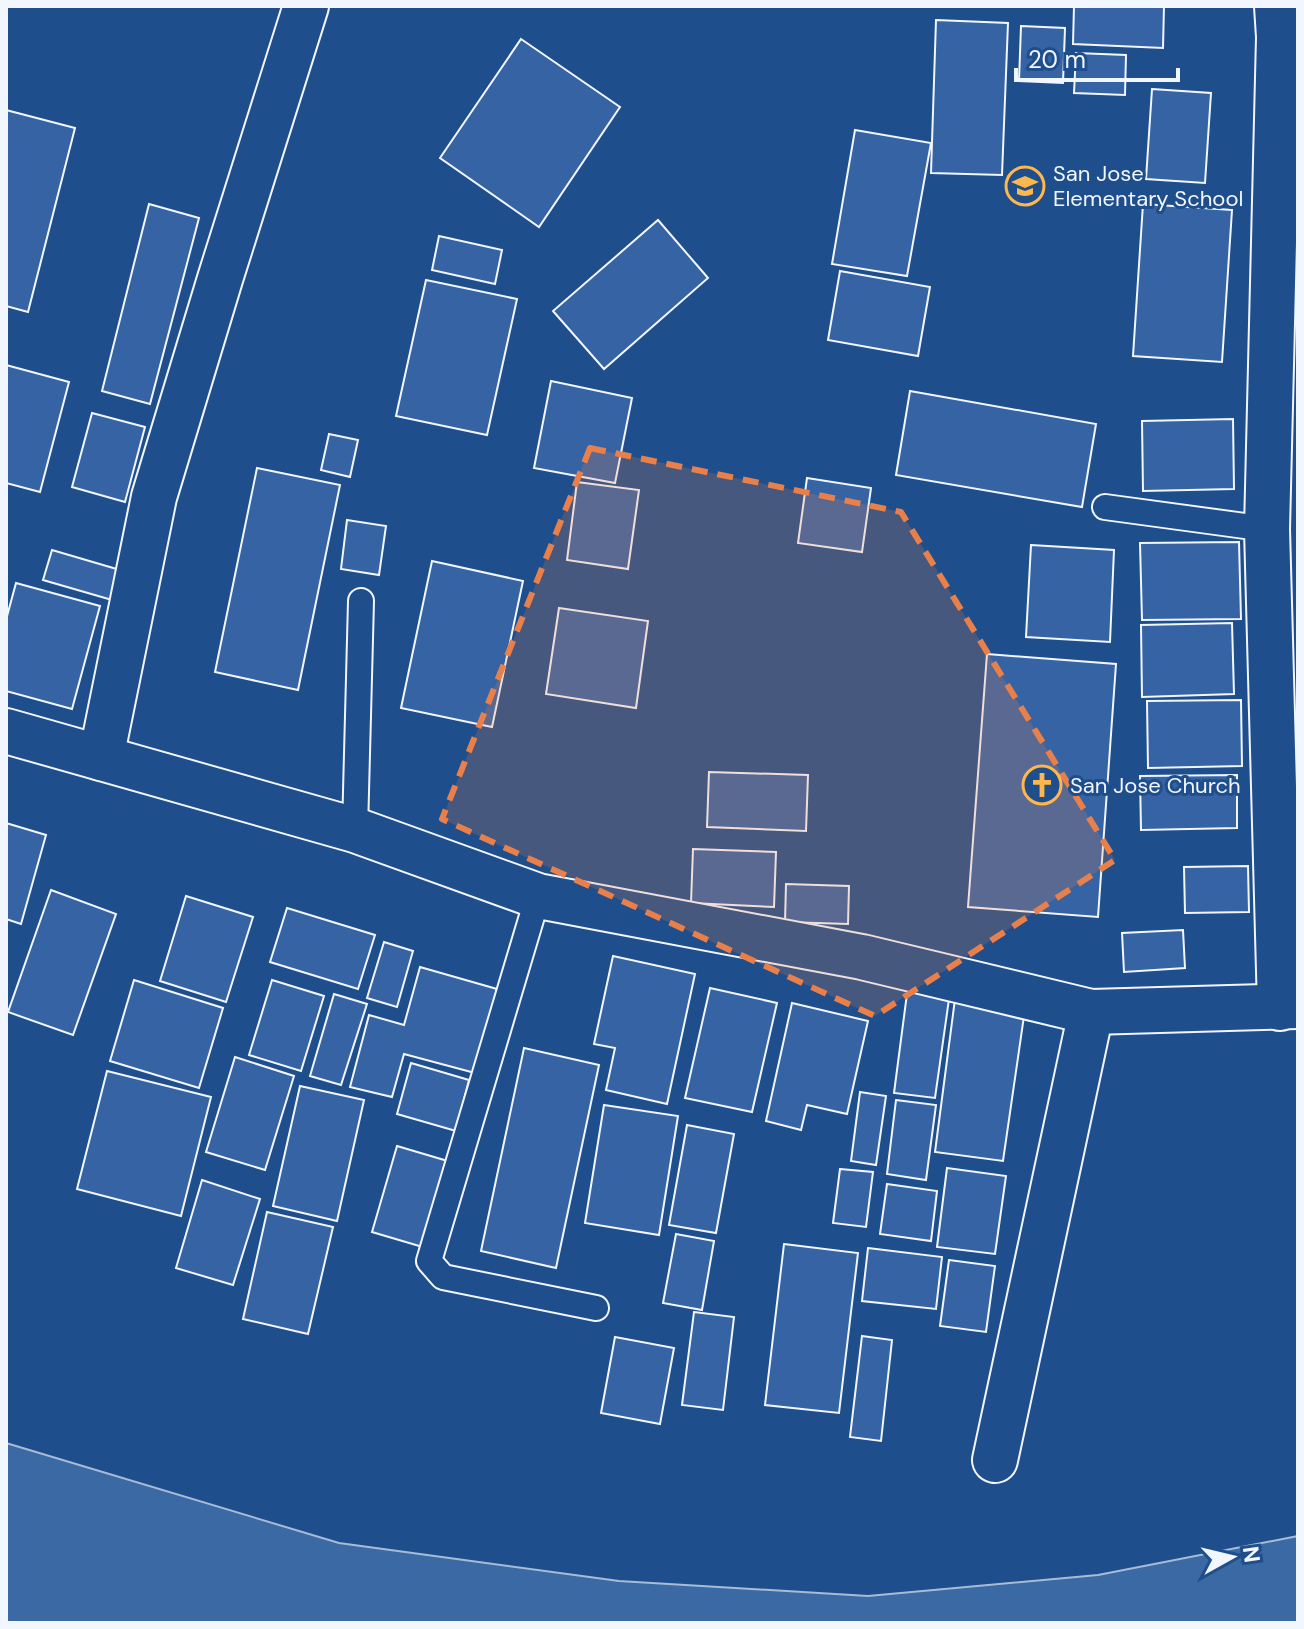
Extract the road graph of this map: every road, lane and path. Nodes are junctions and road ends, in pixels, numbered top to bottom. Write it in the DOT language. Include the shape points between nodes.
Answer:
graph roads {
  1 [pos="306,6"];
  2 [pos="1285,26"];
  3 [pos="1105,507"];
  4 [pos="1267,529"];
  5 [pos="361,601"];
  6 [pos="6,731"];
  7 [pos="101,758"];
  8 [pos="355,830"];
  9 [pos="538,896"];
  10 [pos="1289,1007"];
  11 [pos="1091,1012"];
  12 [pos="596,1308"];
  13 [pos="995,1460"];
  1 -- 7 [label="street" via="154,497"];
  2 -- 4 [label="street"];
  3 -- 4 [label="lane"];
  4 -- 10 [label="street"];
  5 -- 8 [label="lane"];
  6 -- 7 [label="street"];
  7 -- 8 [label="street"];
  8 -- 9 [label="street"];
  9 -- 11 [label="street" via="862,957"];
  9 -- 12 [label="lane" via="429,1261 443,1277"];
  10 -- 11 [label="street"];
  11 -- 13 [label="street"];
}
